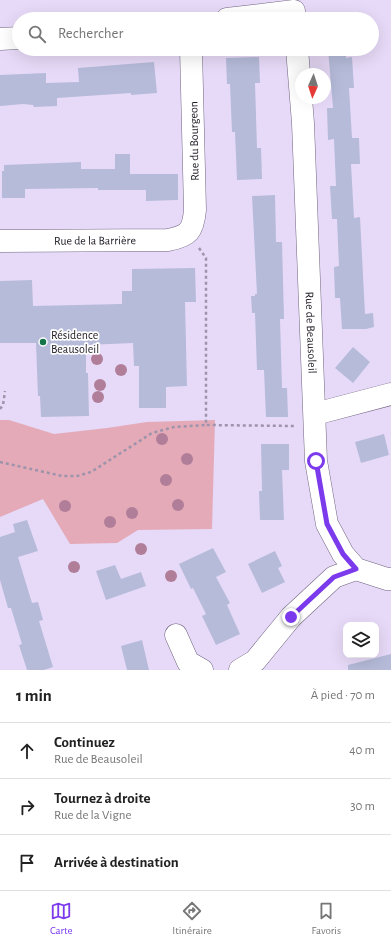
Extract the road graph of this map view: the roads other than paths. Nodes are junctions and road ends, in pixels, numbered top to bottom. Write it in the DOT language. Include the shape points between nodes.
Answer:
graph roads {
  1 [pos="294,10"];
  2 [pos="279,12"];
  3 [pos="12,38"];
  4 [pos="0,39"];
  5 [pos="192,56"];
  6 [pos="298,56"];
  7 [pos="188,232"];
  8 [pos="0,241"];
  9 [pos="391,394"];
  10 [pos="315,420"];
  11 [pos="356,569"];
  12 [pos="391,579"];
  13 [pos="176,635"];
  14 [pos="202,670"];
  15 [pos="240,670"];
  1 -- 2 [label="street"];
  3 -- 4 [label="street"];
  5 -- 7 [label="street, Rue du Bourgeon" via="195,210 194,221"];
  6 -- 10 [label="street, Rue de Beausoleil" via="303,123"];
  7 -- 8 [label="street, Rue de la Barrière" via="181,238 168,240"];
  9 -- 10 [label="street"];
  10 -- 11 [label="street, Rue de Beausoleil" via="316,461 327,524 343,554"];
  11 -- 12 [label="street"];
  11 -- 15 [label="street" via="334,577 291,617 255,661"];
  13 -- 14 [label="street" via="188,662"];
}
